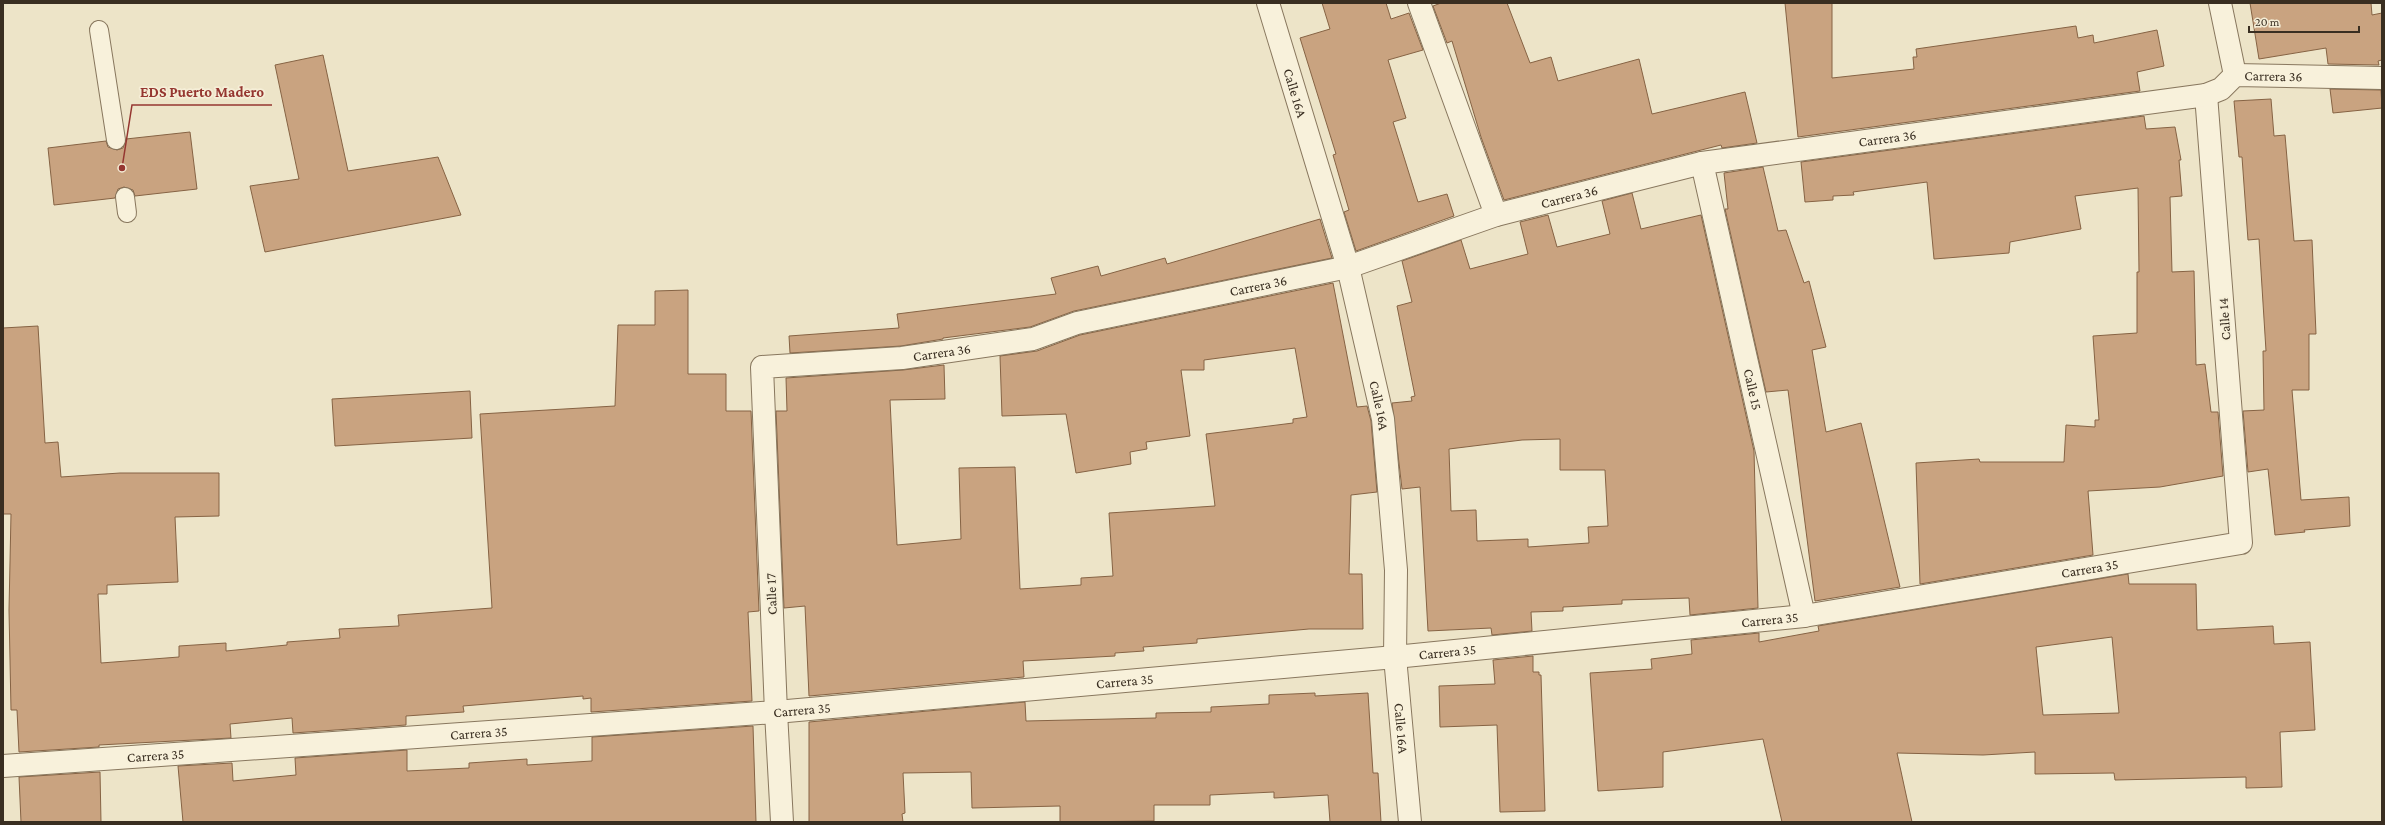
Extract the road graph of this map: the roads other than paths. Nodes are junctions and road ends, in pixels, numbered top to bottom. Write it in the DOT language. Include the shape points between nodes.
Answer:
graph roads {
  1 [pos="1268,3"];
  2 [pos="1419,3"];
  3 [pos="2220,3"];
  4 [pos="99,30"];
  5 [pos="2235,75"];
  6 [pos="2382,78"];
  7 [pos="2206,95"];
  8 [pos="116,140"];
  9 [pos="1702,163"];
  10 [pos="1496,215"];
  11 [pos="1348,267"];
  12 [pos="762,367"];
  13 [pos="2241,543"];
  14 [pos="1804,616"];
  15 [pos="1395,657"];
  16 [pos="776,712"];
  17 [pos="3,766"];
  18 [pos="782,822"];
  19 [pos="1410,822"];
  1 -- 11 [label="street, Calle 16A"];
  2 -- 10 [label="street"];
  3 -- 5 [label="street"];
  4 -- 8 [label="lane"];
  5 -- 6 [label="street, Carrera 36"];
  5 -- 7 [label="street, Carrera 36" via="2222,89"];
  7 -- 9 [label="street, Carrera 36"];
  7 -- 13 [label="street, Calle 14"];
  9 -- 10 [label="street, Carrera 36"];
  9 -- 14 [label="street, Calle 15"];
  10 -- 11 [label="street, Carrera 36"];
  11 -- 12 [label="street, Carrera 36" via="1077,323 1033,339 902,358"];
  11 -- 15 [label="street, Calle 16A" via="1383,419 1396,570"];
  12 -- 16 [label="street, Calle 17"];
  13 -- 14 [label="street, Carrera 35"];
  14 -- 15 [label="street, Carrera 35"];
  15 -- 16 [label="street, Carrera 35"];
  15 -- 19 [label="street, Calle 16A"];
  16 -- 17 [label="street, Carrera 35"];
  16 -- 18 [label="street, Calle 17"];
}
